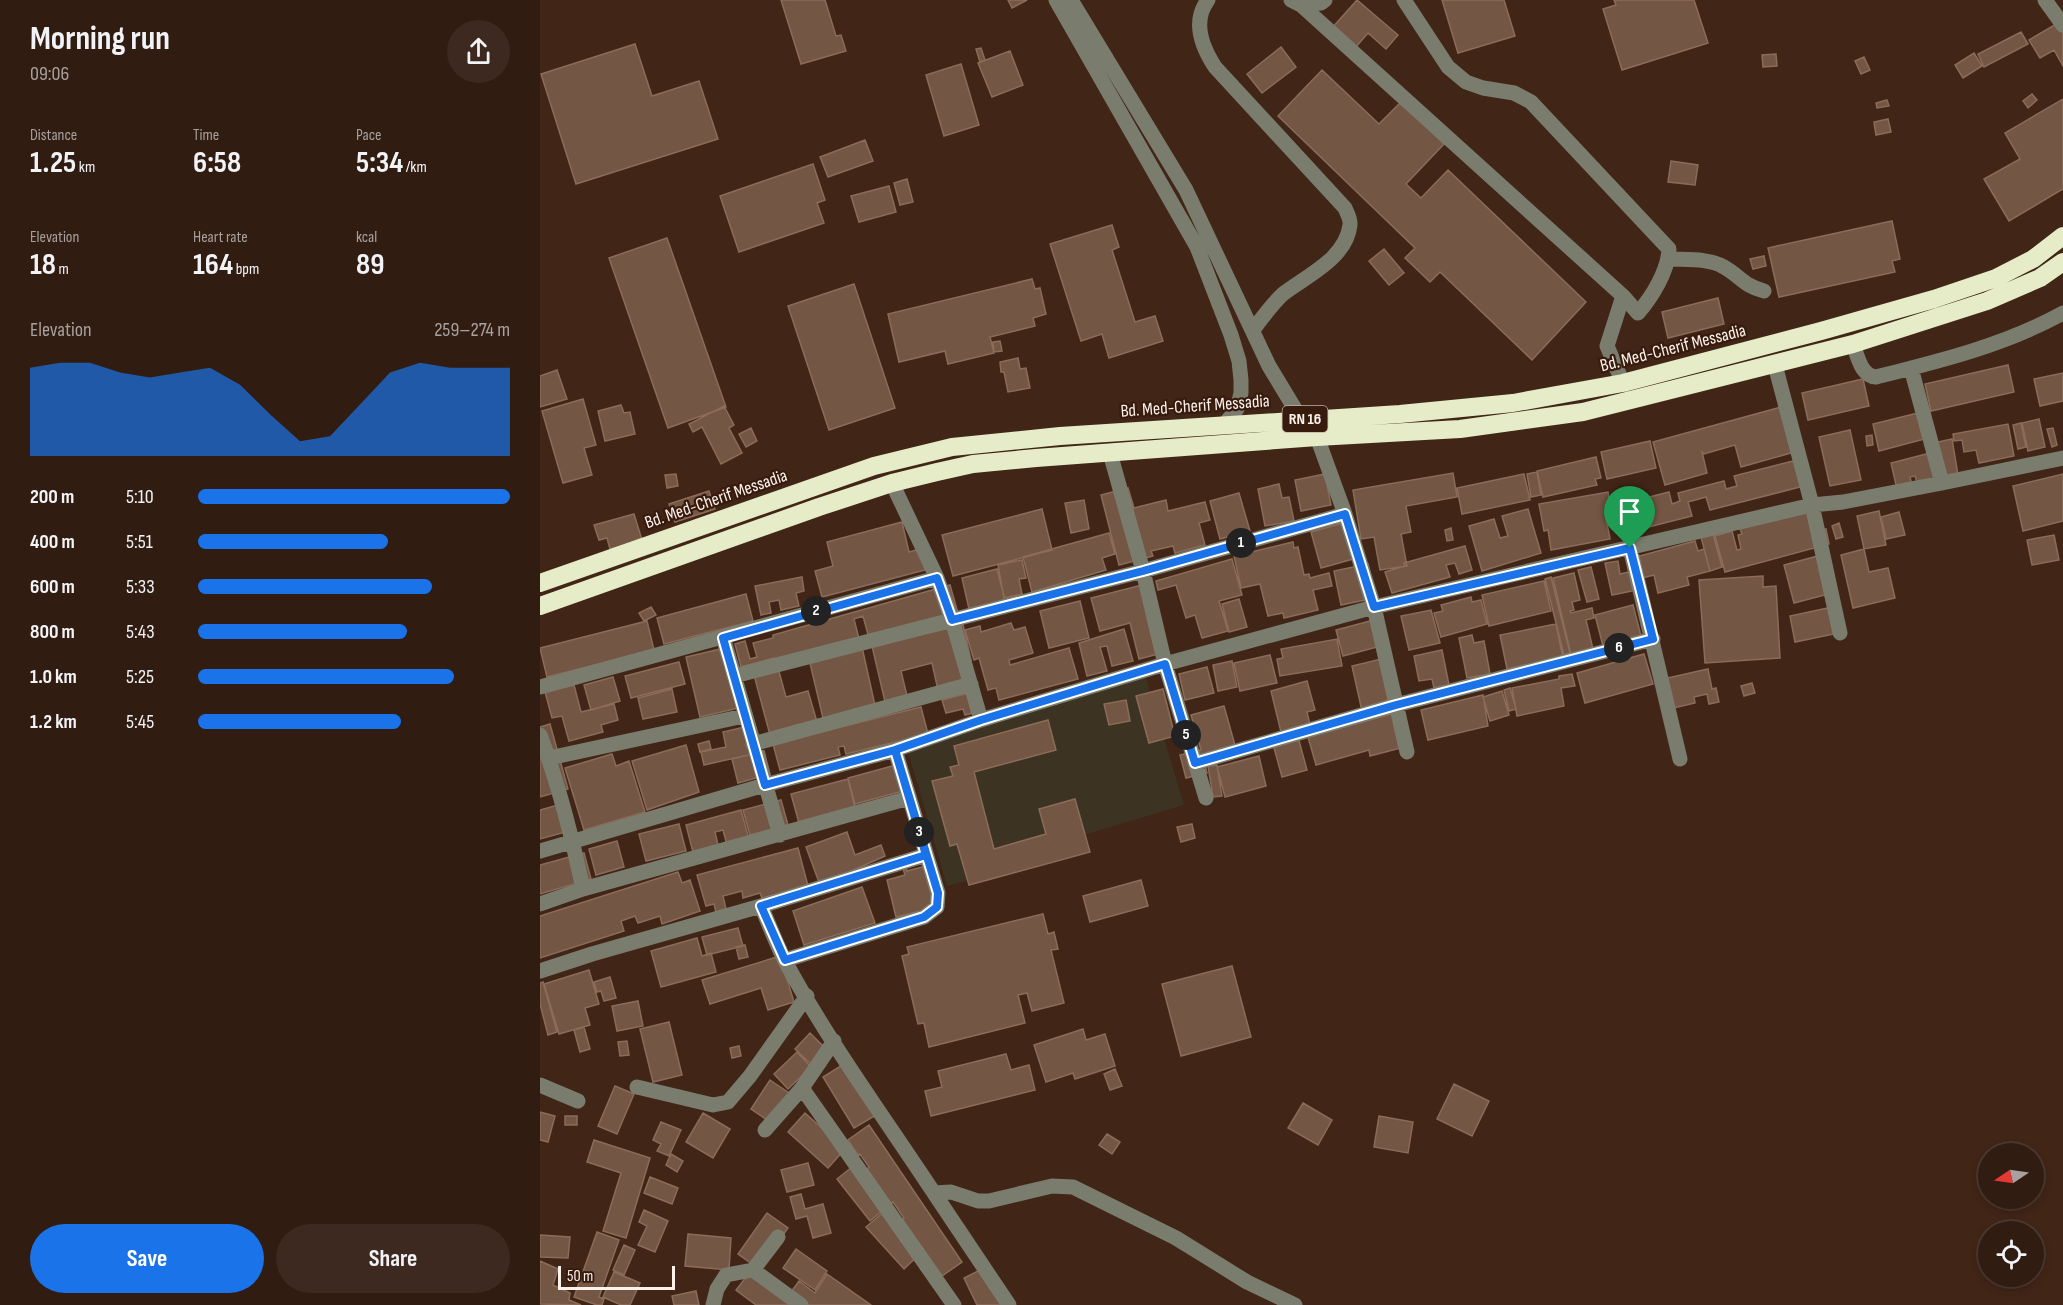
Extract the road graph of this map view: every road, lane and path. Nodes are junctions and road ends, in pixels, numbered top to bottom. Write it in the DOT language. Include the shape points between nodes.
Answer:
graph roads {
  1 [pos="1056,0"];
  2 [pos="1071,0"];
  3 [pos="1208,0"];
  4 [pos="1325,0"];
  5 [pos="1404,0"];
  6 [pos="2045,0"];
  7 [pos="1296,2"];
  8 [pos="2063,26"];
  9 [pos="2063,236"];
  10 [pos="1669,260"];
  11 [pos="2063,262"];
  12 [pos="1764,291"];
  13 [pos="1623,296"];
  14 [pos="2063,314"];
  15 [pos="1253,330"];
  16 [pos="1853,344"];
  17 [pos="1775,365"];
  18 [pos="1911,369"];
  19 [pos="1623,383"];
  20 [pos="1307,419"];
  21 [pos="1223,426"];
  22 [pos="1317,437"];
  23 [pos="1110,453"];
  24 [pos="2063,458"];
  25 [pos="892,483"];
  26 [pos="1942,483"];
  27 [pos="1812,506"];
  28 [pos="1345,514"];
  29 [pos="1630,548"];
  30 [pos="1143,571"];
  31 [pos="937,578"];
  32 [pos="540,583"];
  33 [pos="540,606"];
  34 [pos="1374,607"];
  35 [pos="952,620"];
  36 [pos="1840,633"];
  37 [pos="723,638"];
  38 [pos="1653,639"];
  39 [pos="1165,664"];
  40 [pos="734,676"];
  41 [pos="971,684"];
  42 [pos="540,687"];
  43 [pos="1396,705"];
  44 [pos="744,716"];
  45 [pos="981,720"];
  46 [pos="540,735"];
  47 [pos="753,744"];
  48 [pos="895,750"];
  49 [pos="1407,752"];
  50 [pos="549,758"];
  51 [pos="1680,759"];
  52 [pos="1195,763"];
  53 [pos="765,785"];
  54 [pos="909,798"];
  55 [pos="1206,798"];
  56 [pos="780,835"];
  57 [pos="573,842"];
  58 [pos="540,851"];
  59 [pos="926,855"];
  60 [pos="583,889"];
  61 [pos="540,903"];
  62 [pos="761,906"];
  63 [pos="785,960"];
  64 [pos="540,971"];
  65 [pos="807,996"];
  66 [pos="834,1041"];
  67 [pos="540,1085"];
  68 [pos="637,1087"];
  69 [pos="802,1088"];
  70 [pos="578,1101"];
  71 [pos="765,1130"];
  72 [pos="934,1193"];
  73 [pos="778,1237"];
  74 [pos="753,1270"];
  75 [pos="715,1304"];
  76 [pos="801,1305"];
  77 [pos="954,1305"];
  78 [pos="1008,1305"];
  79 [pos="1295,1305"];
  1 -- 21 [label="street" via="1197,247 1239,361 1241,393 1237,409"];
  2 -- 15 [label="street" via="1186,190"];
  3 -- 15 [label="street" via="1200,21 1201,35 1215,67 1345,208 1351,224 1337,253 1282,295"];
  4 -- 7 [label="street"];
  5 -- 10 [label="street" via="1448,67 1466,82 1514,93 1531,102 1663,240 1669,249"];
  6 -- 8 [label="street"];
  7 -- 13 [label="street"];
  9 -- 19 [label="highway, Bd. Med-Cherif Messadia / RN 16" via="2033,259 1996,278 1821,332"];
  10 -- 12 [label="street" via="1708,261"];
  10 -- 13 [label="street" via="1652,298 1638,313"];
  11 -- 16 [label="highway, RN 16" via="2040,278 1987,302"];
  13 -- 19 [label="street" via="1607,346"];
  14 -- 18 [label="street" via="1990,346"];
  15 -- 20 [label="street" via="1269,366"];
  16 -- 17 [label="highway, RN 16"];
  16 -- 18 [label="street" via="1860,364 1871,377"];
  17 -- 22 [label="highway, RN 16" via="1583,412 1518,423"];
  17 -- 27 [label="street"];
  18 -- 26 [label="street"];
  19 -- 20 [label="highway, Bd. Med-Cherif Messadia / RN 16" via="1513,403"];
  20 -- 21 [label="highway, Bd. Med-Cherif Messadia / RN 16"];
  20 -- 22 [label="street"];
  21 -- 32 [label="highway, Bd. Med-Cherif Messadia / RN 16" via="952,447 874,466"];
  22 -- 23 [label="highway, RN 16"];
  22 -- 28 [label="street"];
  23 -- 25 [label="highway, RN 16" via="973,464"];
  23 -- 30 [label="street"];
  24 -- 26 [label="street"];
  25 -- 31 [label="street"];
  25 -- 33 [label="highway, RN 16"];
  26 -- 27 [label="street"];
  27 -- 29 [label="street"];
  27 -- 36 [label="street"];
  28 -- 30 [label="street"];
  28 -- 34 [label="street"];
  29 -- 34 [label="street"];
  29 -- 38 [label="street"];
  30 -- 35 [label="street"];
  30 -- 39 [label="street"];
  31 -- 35 [label="street"];
  31 -- 37 [label="street"];
  34 -- 39 [label="street"];
  34 -- 43 [label="street"];
  35 -- 40 [label="street"];
  35 -- 41 [label="street"];
  37 -- 40 [label="street"];
  37 -- 42 [label="street"];
  38 -- 43 [label="street"];
  38 -- 51 [label="street"];
  39 -- 45 [label="street"];
  39 -- 52 [label="street"];
  40 -- 44 [label="street"];
  41 -- 45 [label="street"];
  41 -- 47 [label="street"];
  43 -- 49 [label="street"];
  43 -- 52 [label="street"];
  44 -- 47 [label="street"];
  44 -- 50 [label="street"];
  45 -- 48 [label="street"];
  46 -- 50 [label="street"];
  47 -- 53 [label="street"];
  48 -- 53 [label="street"];
  48 -- 54 [label="street"];
  50 -- 57 [label="street"];
  52 -- 55 [label="street"];
  53 -- 56 [label="street"];
  53 -- 57 [label="street"];
  54 -- 56 [label="street"];
  54 -- 59 [label="street"];
  56 -- 60 [label="street"];
  57 -- 58 [label="street"];
  57 -- 60 [label="street"];
  59 -- 62 [label="street"];
  59 -- 63 [label="street" via="939,901 933,911 890,929"];
  60 -- 61 [label="street"];
  62 -- 63 [label="street"];
  62 -- 64 [label="street"];
  63 -- 65 [label="street"];
  65 -- 66 [label="street"];
  65 -- 68 [label="street" via="728,1102 698,1103"];
  66 -- 69 [label="street"];
  66 -- 72 [label="street"];
  67 -- 70 [label="street"];
  69 -- 71 [label="street"];
  69 -- 77 [label="street"];
  72 -- 78 [label="street"];
  72 -- 79 [label="street" via="951,1192 989,1201 1052,1186 1073,1187 1176,1238 1247,1282"];
  73 -- 74 [label="street"];
  74 -- 75 [label="street" via="726,1275"];
  74 -- 76 [label="street"];
}
